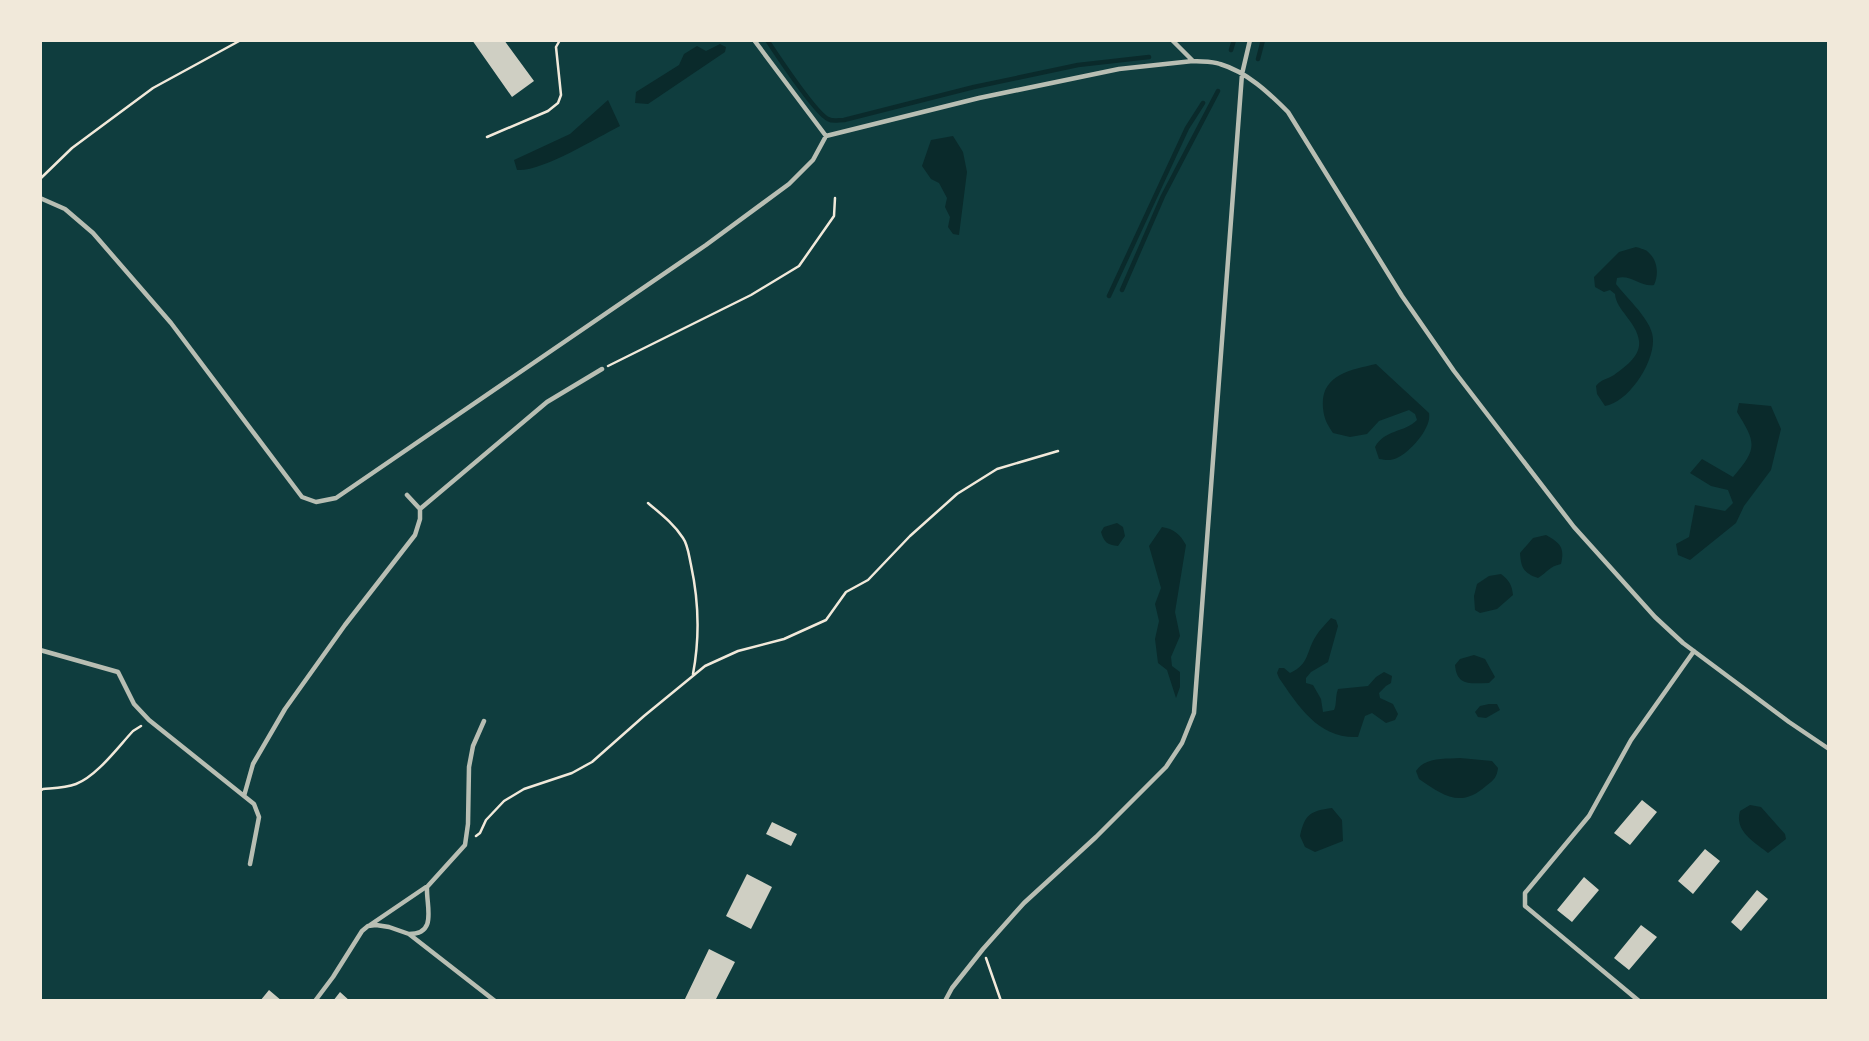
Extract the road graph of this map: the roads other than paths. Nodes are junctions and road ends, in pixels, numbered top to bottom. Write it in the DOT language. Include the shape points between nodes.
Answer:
graph roads {
  1 [pos="754,40"];
  2 [pos="1172,40"];
  3 [pos="1250,40"];
  4 [pos="1192,61"];
  5 [pos="1242,74"];
  6 [pos="826,135"];
  7 [pos="40,198"];
  8 [pos="602,369"];
  9 [pos="407,495"];
  10 [pos="420,509"];
  11 [pos="40,650"];
  12 [pos="1694,651"];
  13 [pos="484,721"];
  14 [pos="1829,749"];
  15 [pos="244,796"];
  16 [pos="250,864"];
  17 [pos="427,887"];
  18 [pos="368,926"];
  19 [pos="409,934"];
  20 [pos="315,1001"];
  21 [pos="495,1001"];
  22 [pos="945,1001"];
  23 [pos="1639,1001"];
  1 -- 6 [label="lane"];
  2 -- 4 [label="lane"];
  3 -- 5 [label="lane"];
  4 -- 5 [label="lane" via="1219,63"];
  4 -- 6 [label="lane" via="1119,69"];
  5 -- 12 [label="lane" via="1288,112 1402,296 1574,527 1655,617"];
  5 -- 22 [label="lane" via="1194,713 1166,767 1024,903 983,948"];
  6 -- 7 [label="lane" via="813,160 789,184 706,245 336,498 316,502 302,497 171,323 93,233 65,209"];
  8 -- 10 [label="lane" via="547,402"];
  9 -- 10 [label="lane"];
  10 -- 15 [label="lane" via="415,535 285,709 253,764"];
  11 -- 15 [label="lane" via="118,672 134,704 149,720"];
  12 -- 14 [label="lane"];
  12 -- 23 [label="lane" via="1631,740 1589,816 1525,893 1525,906"];
  13 -- 17 [label="lane" via="469,767 465,845"];
  15 -- 16 [label="lane" via="254,804 258,817"];
  17 -- 18 [label="lane"];
  17 -- 19 [label="lane" via="428,923 420,932"];
  18 -- 19 [label="lane"];
  18 -- 20 [label="lane"];
  19 -- 21 [label="lane"];
}
